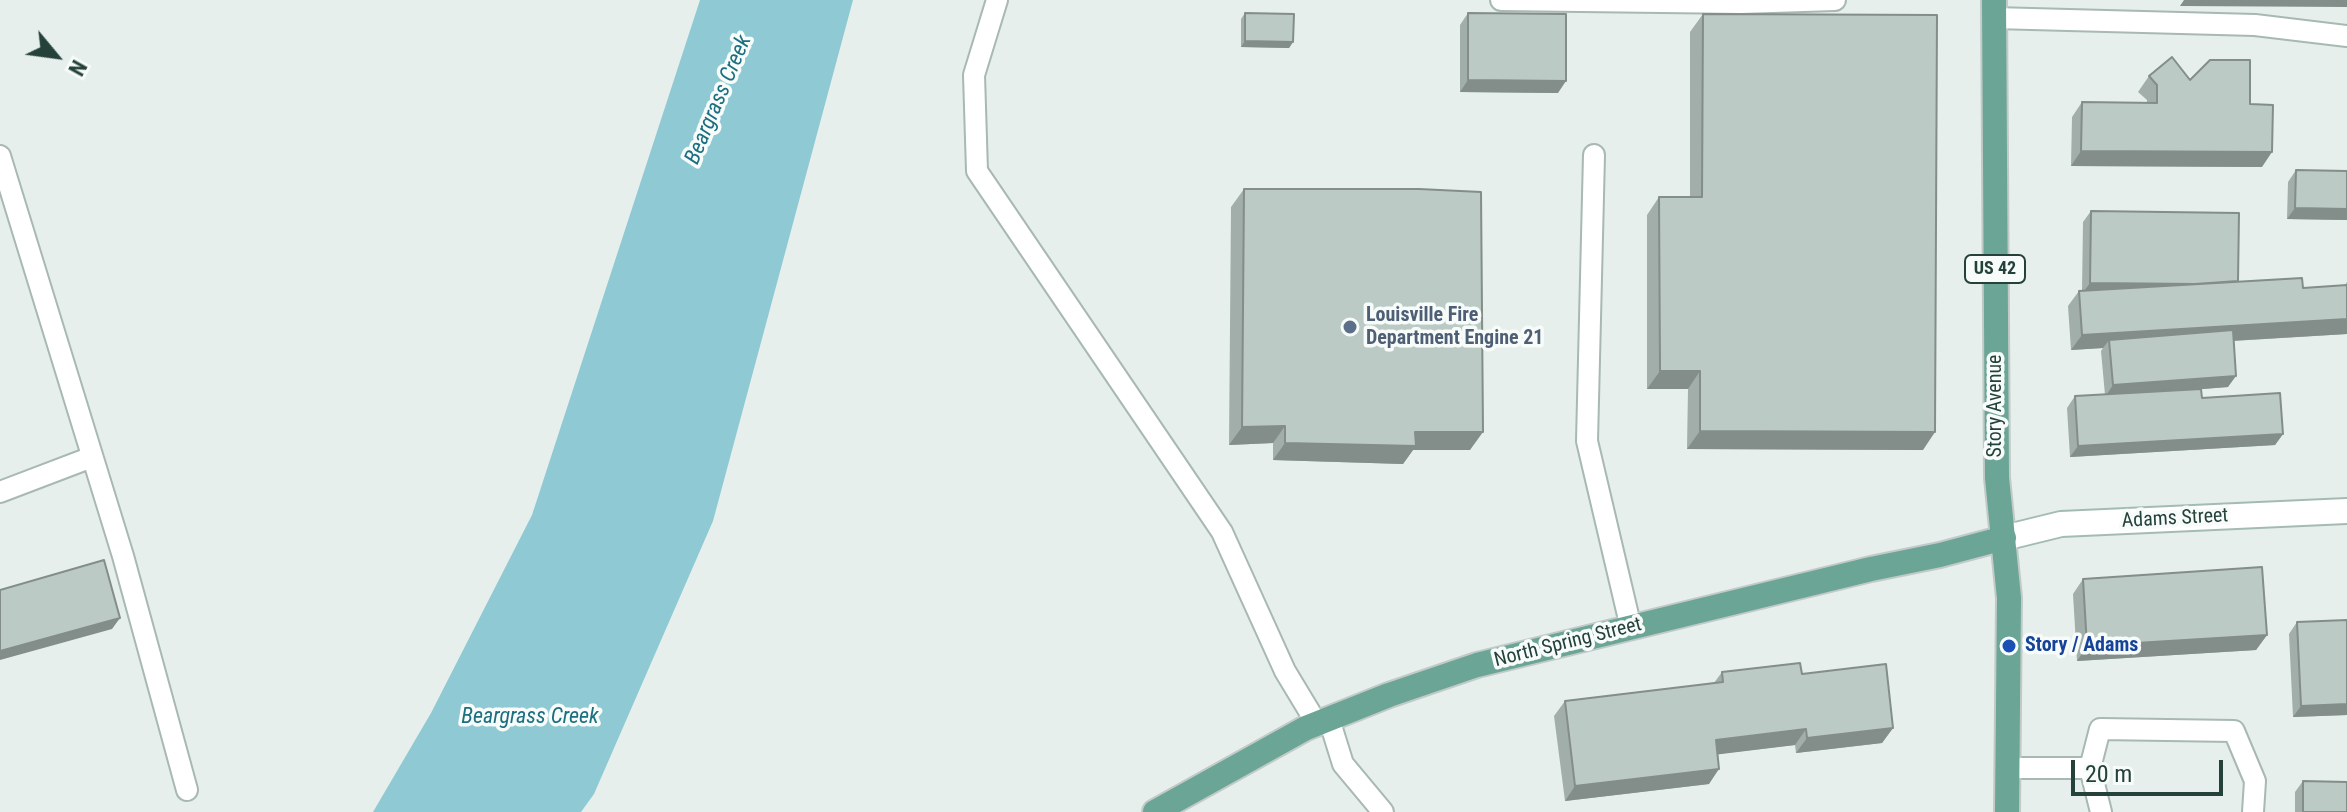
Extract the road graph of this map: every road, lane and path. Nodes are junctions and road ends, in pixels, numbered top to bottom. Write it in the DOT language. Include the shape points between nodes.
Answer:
graph roads {
  1 [pos="997,0"];
  2 [pos="1501,0"];
  3 [pos="1835,0"];
  4 [pos="1994,9"];
  5 [pos="2347,36"];
  6 [pos="1594,155"];
  7 [pos="0,156"];
  8 [pos="92,457"];
  9 [pos="0,492"];
  10 [pos="2347,511"];
  11 [pos="2004,538"];
  12 [pos="1631,628"];
  13 [pos="1323,722"];
  14 [pos="2008,768"];
  15 [pos="2090,768"];
  16 [pos="187,790"];
  17 [pos="1155,812"];
  18 [pos="1383,812"];
  19 [pos="2007,812"];
  20 [pos="2101,812"];
  21 [pos="2253,812"];
  1 -- 13 [label="lane" via="974,75 977,171 1222,532 1285,671"];
  2 -- 3 [label="lane"];
  4 -- 5 [label="lane"];
  4 -- 11 [label="main road, Story Avenue / US 42" via="1997,478"];
  6 -- 12 [label="lane" via="1587,441"];
  7 -- 8 [label="lane"];
  8 -- 9 [label="lane"];
  8 -- 16 [label="lane"];
  10 -- 11 [label="street, Adams Street" via="2061,524"];
  11 -- 12 [label="main road, North Spring Street"];
  11 -- 14 [label="main road, Story Avenue / US 42"];
  12 -- 13 [label="main road, North Spring Street" via="1477,665"];
  13 -- 17 [label="main road, North Spring Street"];
  13 -- 18 [label="lane" via="1343,764"];
  14 -- 15 [label="lane"];
  14 -- 19 [label="main road, Story Avenue / US 42"];
  15 -- 20 [label="lane"];
  15 -- 21 [label="lane" via="2100,729 2234,731 2255,781"];
}
